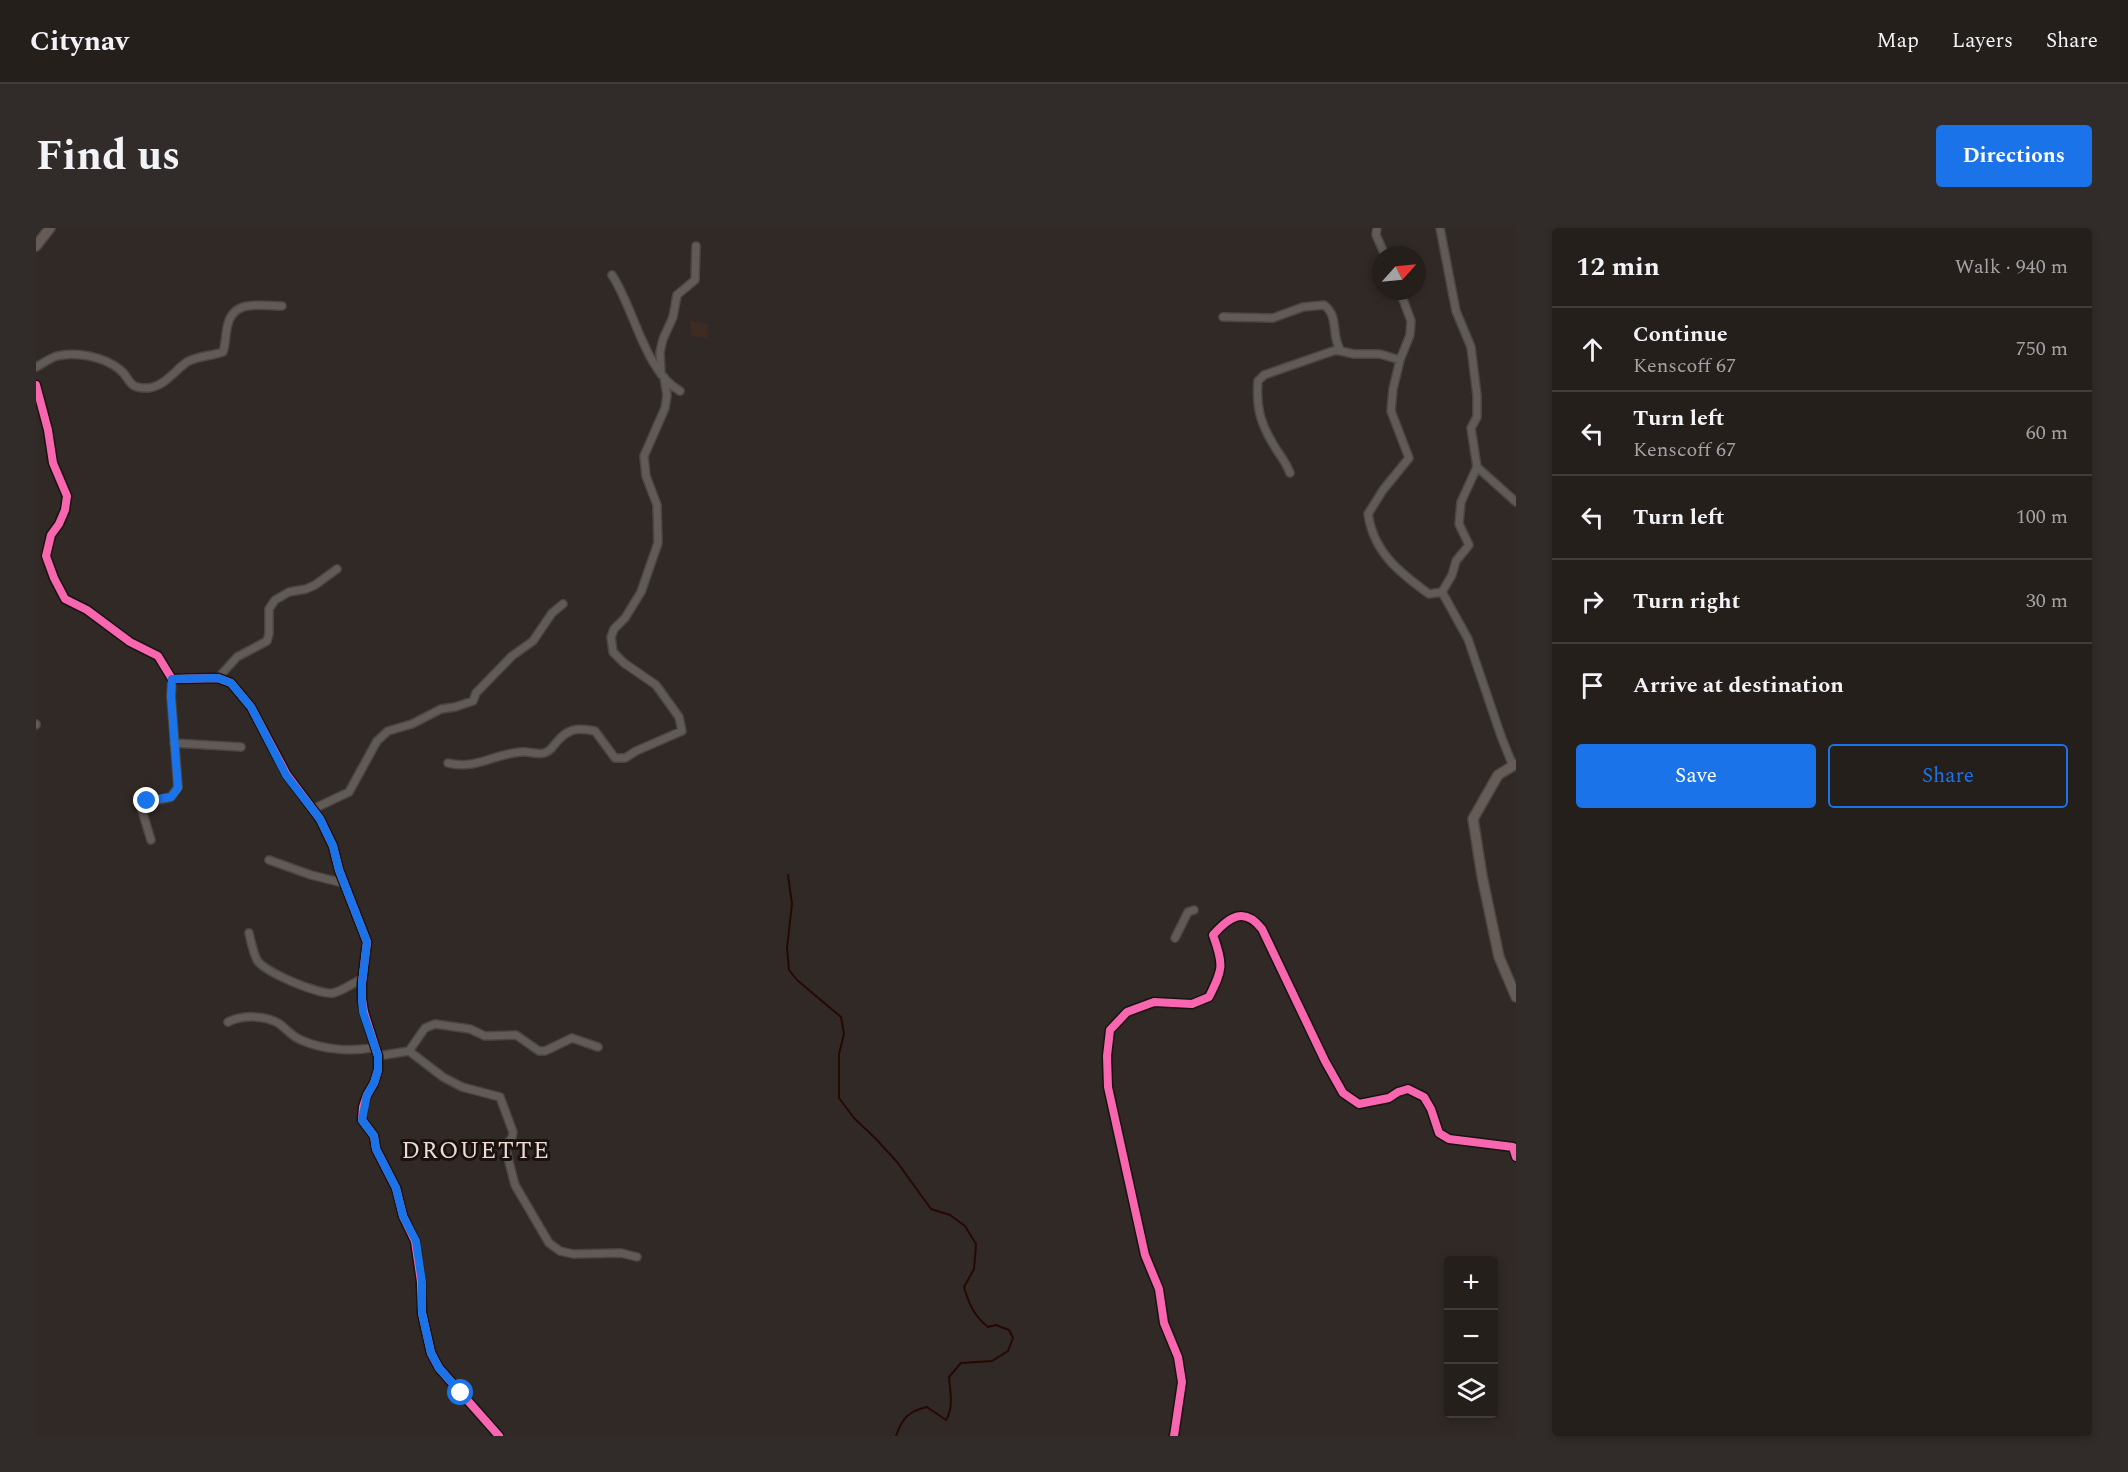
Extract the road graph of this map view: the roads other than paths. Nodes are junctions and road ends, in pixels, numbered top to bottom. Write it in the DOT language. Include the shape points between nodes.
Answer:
graph roads {
  1 [pos="50,228"];
  2 [pos="1377,228"];
  3 [pos="1440,228"];
  4 [pos="36,246"];
  5 [pos="696,246"];
  6 [pos="1381,246"];
  7 [pos="612,275"];
  8 [pos="1403,300"];
  9 [pos="282,306"];
  10 [pos="1223,317"];
  11 [pos="1341,351"];
  12 [pos="1400,360"];
  13 [pos="36,367"];
  14 [pos="662,376"];
  15 [pos="36,385"];
  16 [pos="680,391"];
  17 [pos="1477,467"];
  18 [pos="1290,473"];
  19 [pos="1516,502"];
  20 [pos="337,569"];
  21 [pos="1442,592"];
  22 [pos="562,604"];
  23 [pos="218,678"];
  24 [pos="172,679"];
  25 [pos="174,743"];
  26 [pos="241,747"];
  27 [pos="448,763"];
  28 [pos="1515,765"];
  29 [pos="313,809"];
  30 [pos="151,840"];
  31 [pos="269,861"];
  32 [pos="344,883"];
  33 [pos="1194,910"];
  34 [pos="249,933"];
  35 [pos="1175,938"];
  36 [pos="362,979"];
  37 [pos="1516,997"];
  38 [pos="228,1022"];
  39 [pos="376,1047"];
  40 [pos="598,1047"];
  41 [pos="409,1050"];
  42 [pos="378,1056"];
  43 [pos="1516,1157"];
  44 [pos="637,1257"];
  45 [pos="499,1436"];
  46 [pos="1174,1436"];
  1 -- 4 [label="street"];
  2 -- 6 [label="street"];
  3 -- 17 [label="street" via="1456,311 1471,347 1477,395 1477,417 1471,428"];
  5 -- 14 [label="street" via="696,280 677,295 660,352"];
  7 -- 14 [label="street"];
  8 -- 12 [label="street" via="1411,321"];
  9 -- 13 [label="street" via="238,308 230,318 222,352 189,361 150,388 128,382 121,370 100,358 57,356"];
  10 -- 11 [label="street" via="1273,318 1304,307 1324,305 1334,318 1334,338"];
  11 -- 12 [label="street"];
  11 -- 18 [label="street" via="1288,365 1258,381 1256,399 1263,427"];
  12 -- 21 [label="street" via="1391,411 1409,458 1368,514 1370,526 1375,542 1402,573 1430,594"];
  14 -- 16 [label="street"];
  14 -- 27 [label="street" via="667,395 665,408 644,456 646,476 657,505 658,543 641,592 611,637 613,652 656,685 679,717 681,731 626,758 615,758 595,731 574,728 543,753 504,754 467,766"];
  15 -- 24 [label="street" via="53,464 67,496 46,556 54,578 65,599 158,656"];
  17 -- 19 [label="street"];
  17 -- 21 [label="street" via="1461,502 1459,524 1468,545"];
  20 -- 23 [label="street" via="315,585 275,600 269,609 267,641 237,657"];
  21 -- 28 [label="street" via="1468,639"];
  22 -- 29 [label="street" via="533,641 512,656 473,701 441,709 388,731 377,741 349,792"];
  23 -- 24 [label="street"];
  23 -- 29 [label="street" via="231,683 251,707 286,775"];
  24 -- 25 [label="street"];
  25 -- 26 [label="street"];
  25 -- 30 [label="street" via="179,777 175,794 139,806"];
  28 -- 37 [label="street" via="1498,775 1473,819 1499,957"];
  29 -- 32 [label="street" via="333,846"];
  31 -- 32 [label="street"];
  32 -- 36 [label="street" via="367,942"];
  33 -- 35 [label="street" via="1188,912"];
  34 -- 36 [label="street" via="257,960 277,975 332,993"];
  36 -- 39 [label="street" via="363,1012"];
  38 -- 39 [label="street" via="250,1017 264,1019 276,1022 302,1041 344,1050"];
  39 -- 42 [label="street"];
  40 -- 41 [label="street" via="572,1038 539,1051 516,1035 485,1036 470,1029 435,1024 425,1028"];
  41 -- 42 [label="street"];
  41 -- 44 [label="street" via="443,1077 503,1101 513,1132 505,1146 515,1185 549,1243 573,1254 621,1253"];
  42 -- 45 [label="street" via="362,1120 374,1136 416,1241 422,1313 431,1353 439,1368"];
  43 -- 46 [label="street" via="1513,1147 1449,1139 1440,1132 1424,1097 1408,1089 1389,1098 1359,1104 1343,1093 1257,922 1240,916 1222,925 1213,935 1221,973 1209,997 1192,1004 1154,1002 1126,1012 1110,1030 1107,1056 1108,1087 1145,1255 1178,1357 1182,1382"];
}
